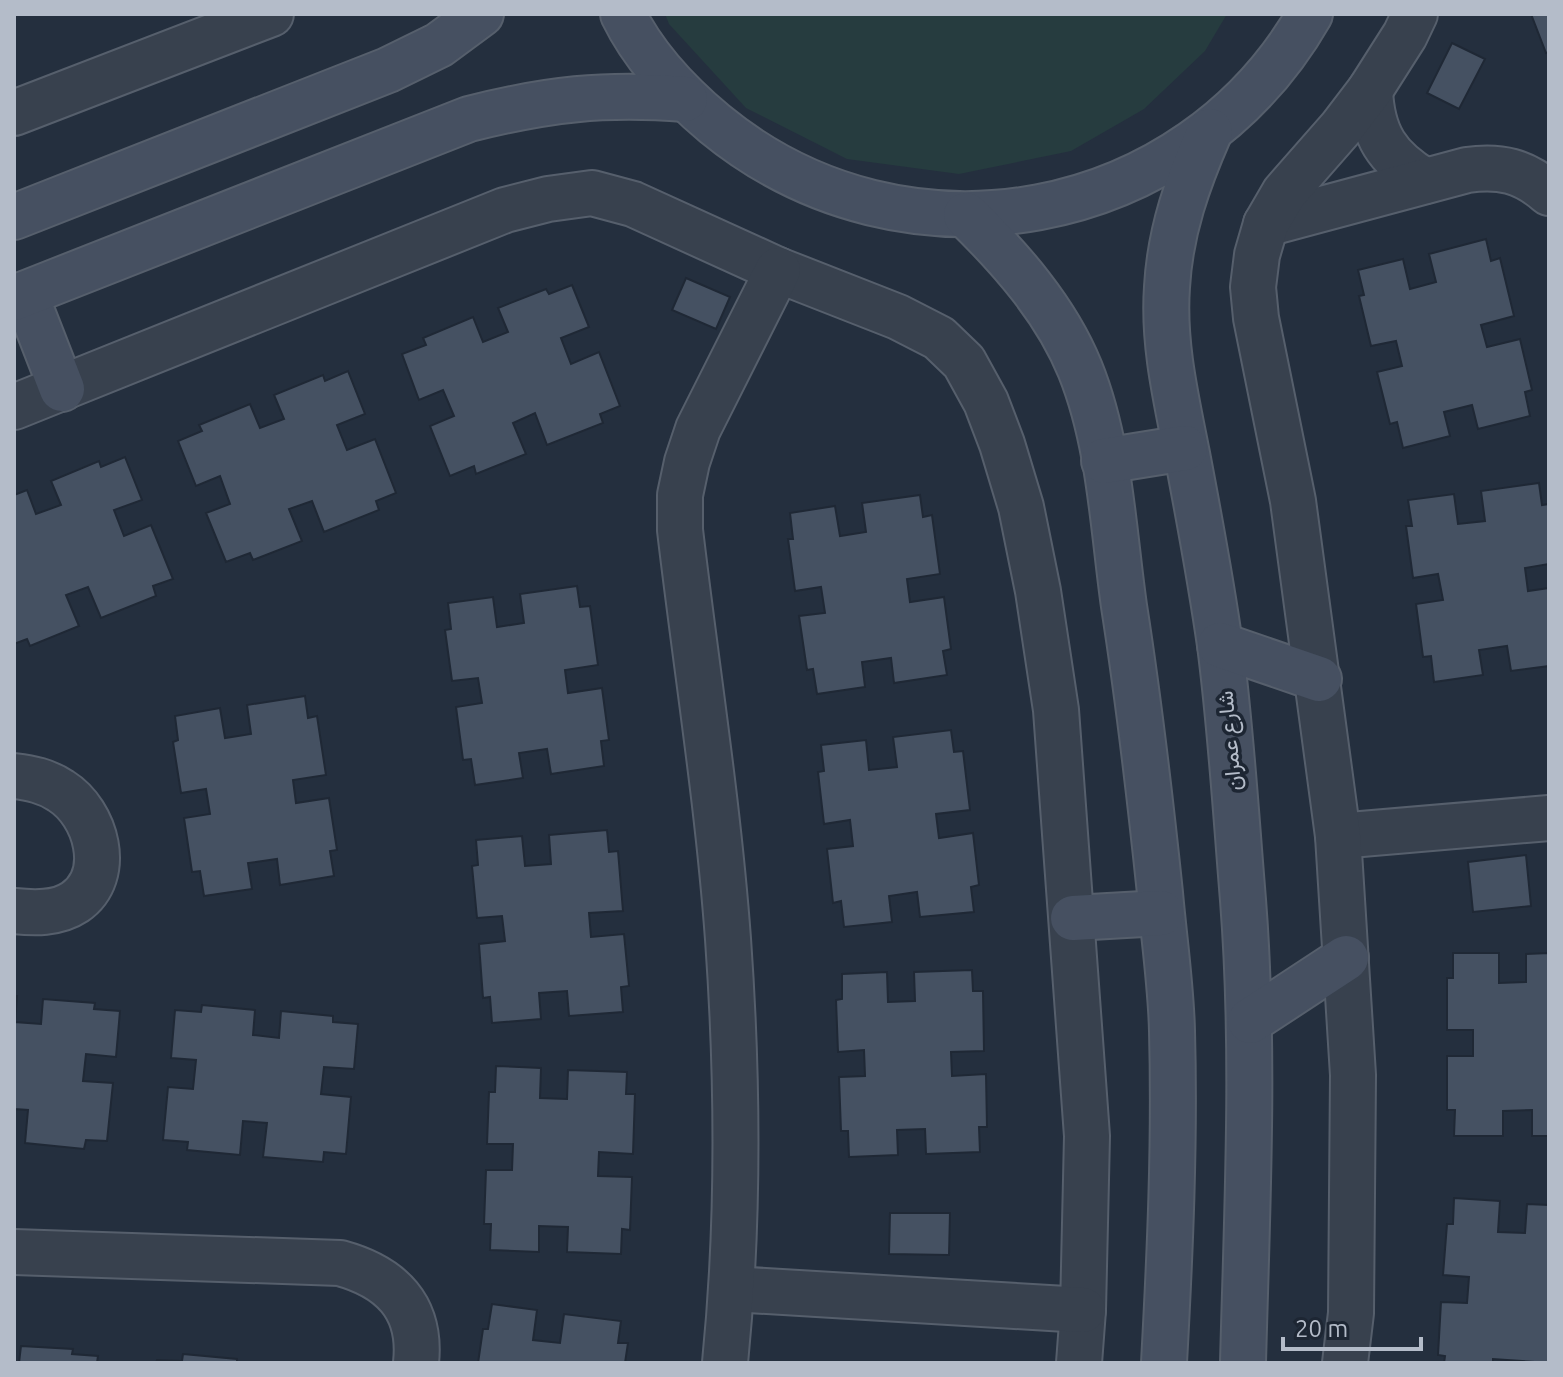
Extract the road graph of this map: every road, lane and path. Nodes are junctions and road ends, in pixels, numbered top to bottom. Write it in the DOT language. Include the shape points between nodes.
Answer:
graph roads {
  1 [pos="271,14"];
  2 [pos="481,14"];
  3 [pos="623,14"];
  4 [pos="1310,14"];
  5 [pos="1415,14"];
  6 [pos="1370,90"];
  7 [pos="685,99"];
  8 [pos="14,113"];
  9 [pos="1210,131"];
  10 [pos="1425,181"];
  11 [pos="1549,193"];
  12 [pos="966,215"];
  13 [pos="14,217"];
  14 [pos="1266,224"];
  15 [pos="778,270"];
  16 [pos="20,296"];
  17 [pos="62,389"];
  18 [pos="14,407"];
  19 [pos="1185,448"];
  20 [pos="1104,461"];
  21 [pos="1220,645"];
  22 [pos="1319,679"];
  23 [pos="14,776"];
  24 [pos="1549,818"];
  25 [pos="1338,836"];
  26 [pos="14,911"];
  27 [pos="1161,913"];
  28 [pos="1073,918"];
  29 [pos="1346,958"];
  30 [pos="1250,1021"];
  31 [pos="14,1252"];
  32 [pos="732,1289"];
  33 [pos="1083,1310"];
  34 [pos="416,1363"];
  35 [pos="725,1363"];
  36 [pos="1079,1363"];
  37 [pos="1164,1363"];
  38 [pos="1243,1363"];
  39 [pos="1345,1363"];
  1 -- 8 [label="street"];
  2 -- 13 [label="street" via="439,45 388,70"];
  3 -- 7 [label="street"];
  4 -- 9 [label="street" via="1260,84"];
  5 -- 6 [label="street"];
  6 -- 10 [label="street" via="1378,134 1406,169"];
  6 -- 14 [label="street" via="1284,193"];
  7 -- 12 [label="street" via="745,149 813,185 888,208"];
  7 -- 16 [label="street" via="576,97 469,119"];
  9 -- 12 [label="street" via="1155,167 1095,194 1031,210"];
  9 -- 19 [label="street, شارع عمران" via="1188,181 1167,286 1167,340"];
  10 -- 11 [label="street" via="1490,166 1524,176"];
  10 -- 14 [label="street"];
  12 -- 20 [label="street" via="1000,248 1057,326 1079,368"];
  14 -- 22 [label="street" via="1253,287 1256,318 1293,501"];
  15 -- 17 [label="street" via="633,204 592,193 548,199 505,210"];
  15 -- 28 [label="street" via="939,338 964,362 986,402 1021,507 1038,591 1056,710"];
  15 -- 32 [label="street" via="698,429 680,495 728,940 736,1127"];
  16 -- 17 [label="street"];
  17 -- 18 [label="street"];
  19 -- 20 [label="street"];
  19 -- 21 [label="street, شارع عمران"];
  20 -- 27 [label="street" via="1140,707"];
  21 -- 22 [label="street"];
  21 -- 30 [label="street, شارع عمران"];
  22 -- 25 [label="street"];
  23 -- 26 [label="street" via="63,791 83,812 95,839 98,868 90,887 75,902 55,911"];
  24 -- 25 [label="street"];
  25 -- 29 [label="street"];
  27 -- 28 [label="street"];
  27 -- 37 [label="street" via="1172,1028 1173,1132"];
  28 -- 33 [label="street" via="1087,1136"];
  29 -- 30 [label="street"];
  29 -- 39 [label="street" via="1353,1075 1351,1313"];
  30 -- 38 [label="street, شارع عمران"];
  31 -- 34 [label="street" via="340,1263 388,1283 404,1302 415,1326"];
  32 -- 33 [label="street"];
  32 -- 35 [label="street"];
  33 -- 36 [label="street"];
}
